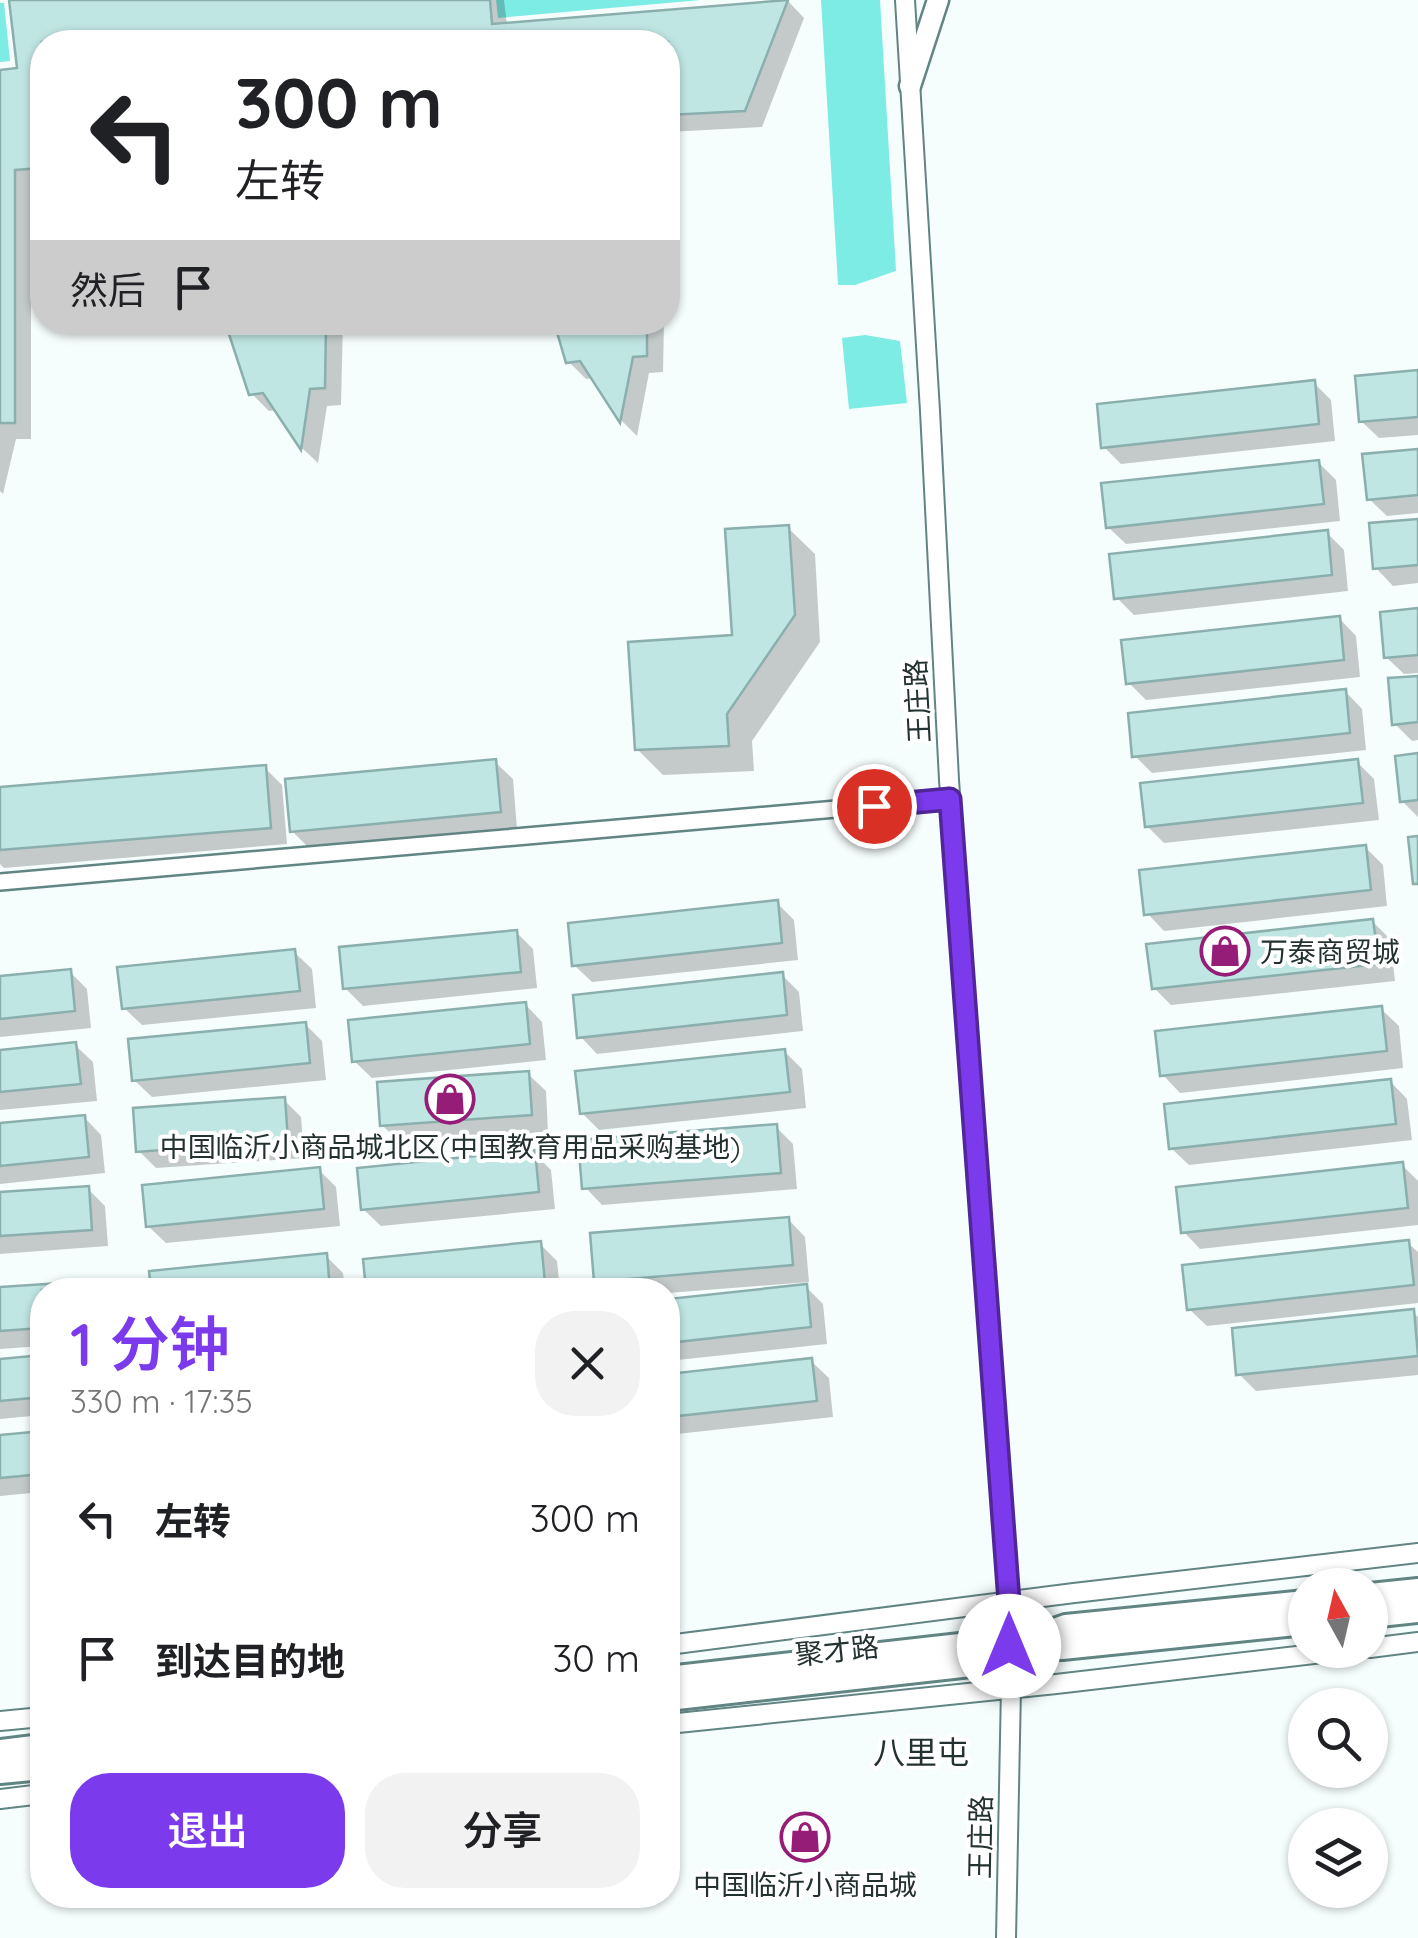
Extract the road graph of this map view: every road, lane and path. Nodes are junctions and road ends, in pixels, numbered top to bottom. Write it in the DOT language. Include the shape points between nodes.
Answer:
graph roads {
  1 [pos="905,0"];
  2 [pos="938,0"];
  3 [pos="910,86"];
  4 [pos="950,799"];
  5 [pos="0,882"];
  6 [pos="1418,1553"];
  7 [pos="1418,1590"];
  8 [pos="1388,1593"];
  9 [pos="1009,1602"];
  10 [pos="1288,1604"];
  11 [pos="1418,1611"];
  12 [pos="1388,1614"];
  13 [pos="1288,1625"];
  14 [pos="1418,1642"];
  15 [pos="680,1643"];
  16 [pos="1009,1646"];
  17 [pos="1388,1646"];
  18 [pos="1288,1657"];
  19 [pos="680,1677"];
  20 [pos="1011,1688"];
  21 [pos="680,1698"];
  22 [pos="30,1717"];
  23 [pos="0,1721"];
  24 [pos="680,1723"];
  25 [pos="30,1747"];
  26 [pos="0,1751"];
  27 [pos="30,1769"];
  28 [pos="0,1772"];
  29 [pos="30,1795"];
  30 [pos="0,1798"];
  31 [pos="1006,1938"];
  1 -- 3 [label="street, 王庄路"];
  2 -- 3 [label="main road"];
  3 -- 4 [label="street, 王庄路"];
  4 -- 5 [label="street"];
  4 -- 9 [label="street, 王庄路"];
  6 -- 9 [label="street"];
  7 -- 8 [label="main road"];
  9 -- 15 [label="street"];
  9 -- 16 [label="street, 王庄路"];
  10 -- 16 [label="main road, 聚才路" via="1066,1626"];
  11 -- 12 [label="main road"];
  13 -- 16 [label="main road, 聚才路" via="1062,1648"];
  14 -- 17 [label="street"];
  16 -- 19 [label="main road, 聚才路" via="968,1644"];
  16 -- 20 [label="street, 王庄路"];
  16 -- 21 [label="main road, 聚才路" via="971,1665"];
  18 -- 20 [label="street"];
  20 -- 24 [label="street"];
  20 -- 31 [label="street, 王庄路"];
  22 -- 23 [label="street"];
  25 -- 26 [label="main road"];
  27 -- 28 [label="main road"];
  29 -- 30 [label="street"];
}
